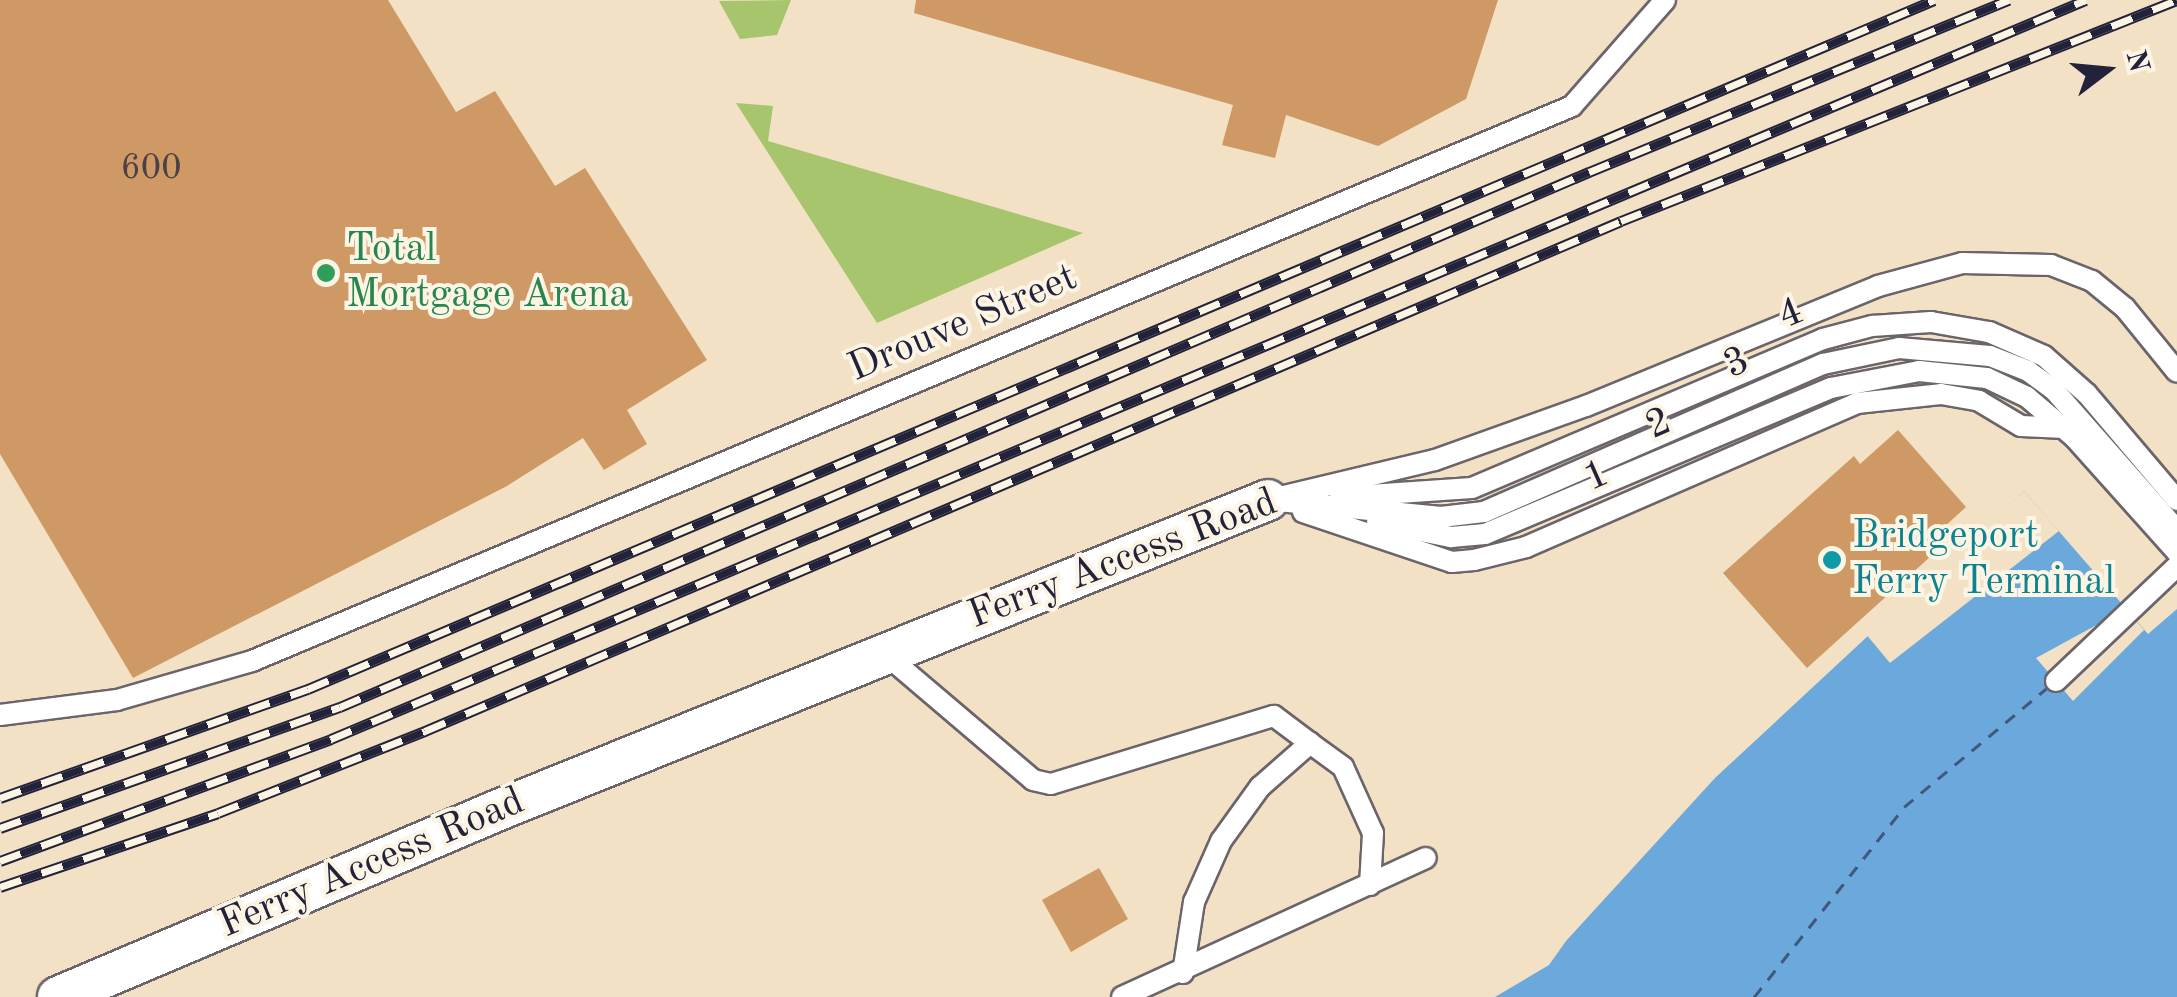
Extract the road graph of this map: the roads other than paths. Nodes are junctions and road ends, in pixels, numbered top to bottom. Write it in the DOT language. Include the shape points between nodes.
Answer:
graph roads {
  1 [pos="1665,0"];
  2 [pos="2177,372"];
  3 [pos="1268,500"];
  4 [pos="2177,500"];
  5 [pos="2177,530"];
  6 [pos="2177,552"];
  7 [pos="2177,566"];
  8 [pos="886,654"];
  9 [pos="2056,681"];
  10 [pos="0,715"];
  11 [pos="1310,743"];
  12 [pos="1426,858"];
  13 [pos="1370,885"];
  14 [pos="1183,972"];
  15 [pos="58,997"];
  16 [pos="1122,997"];
  1 -- 10 [label="lane, Drouve Street" via="1572,106 252,661 117,700"];
  2 -- 3 [label="lane, Ferry Access Road" via="2092,281 2051,265 1962,262 1878,286 1435,460"];
  3 -- 4 [label="lane, 4" via="1472,488 1823,339 1872,326 1931,322 1990,332 2044,356 2087,394"];
  3 -- 5 [label="lane, 3" via="1441,517 1484,512 1823,364 1899,348 1990,356 2028,370 2054,390"];
  3 -- 6 [label="lane, 2" via="1451,538 1485,534 1832,388 1919,371 2009,387 2065,428"];
  3 -- 8 [label="street, Ferry Access Road"];
  7 -- 9 [label="lane"];
  8 -- 11 [label="lane" via="1032,780 1050,784 1274,716"];
  8 -- 15 [label="street, Ferry Access Road"];
  11 -- 13 [label="lane" via="1343,767 1373,833"];
  11 -- 14 [label="lane" via="1260,787 1222,841 1194,902"];
  12 -- 13 [label="lane"];
  13 -- 14 [label="lane"];
  14 -- 16 [label="lane"];
}
